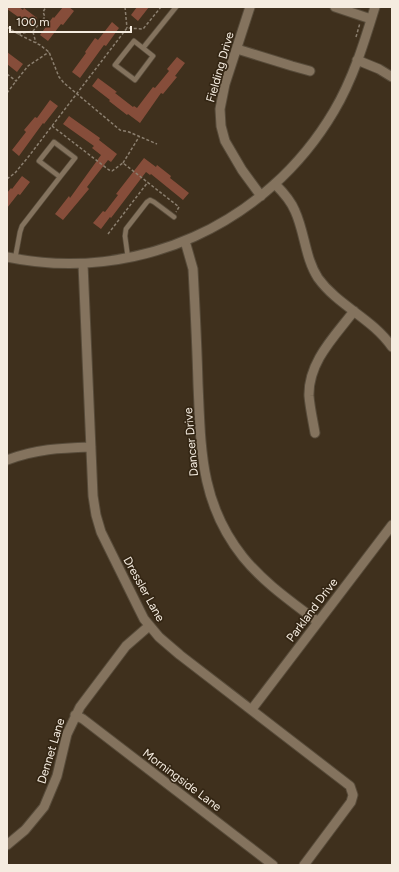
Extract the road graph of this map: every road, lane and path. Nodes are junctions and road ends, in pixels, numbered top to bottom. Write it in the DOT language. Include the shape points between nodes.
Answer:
graph roads {
  1 [pos="46,7"];
  2 [pos="125,7"];
  3 [pos="161,7"];
  4 [pos="176,7"];
  5 [pos="250,7"];
  6 [pos="335,7"];
  7 [pos="375,7"];
  8 [pos="371,19"];
  9 [pos="359,26"];
  10 [pos="7,27"];
  11 [pos="127,28"];
  12 [pos="33,32"];
  13 [pos="18,34"];
  14 [pos="355,39"];
  15 [pos="36,43"];
  16 [pos="144,48"];
  17 [pos="237,48"];
  18 [pos="49,52"];
  19 [pos="357,60"];
  20 [pos="310,71"];
  21 [pos="7,74"];
  22 [pos="392,77"];
  23 [pos="16,81"];
  24 [pos="7,93"];
  25 [pos="77,94"];
  26 [pos="52,126"];
  27 [pos="139,137"];
  28 [pos="156,144"];
  29 [pos="123,163"];
  30 [pos="60,177"];
  31 [pos="7,179"];
  32 [pos="148,182"];
  33 [pos="275,184"];
  34 [pos="261,196"];
  35 [pos="173,217"];
  36 [pos="108,234"];
  37 [pos="185,241"];
  38 [pos="11,258"];
  39 [pos="128,258"];
  40 [pos="83,264"];
  41 [pos="354,311"];
  42 [pos="392,347"];
  43 [pos="315,433"];
  44 [pos="91,447"];
  45 [pos="7,460"];
  46 [pos="392,524"];
  47 [pos="318,622"];
  48 [pos="149,626"];
  49 [pos="252,709"];
  50 [pos="75,715"];
  51 [pos="7,845"];
  52 [pos="273,865"];
  53 [pos="304,865"];
  1 -- 12 [label="path" via="43,12 45,17"];
  2 -- 11 [label="path"];
  3 -- 11 [label="path" via="143,29"];
  4 -- 16 [label="lane"];
  5 -- 17 [label="street, Fielding Drive"];
  6 -- 8 [label="street"];
  7 -- 8 [label="street"];
  8 -- 19 [label="street"];
  9 -- 14 [label="path"];
  10 -- 13 [label="path"];
  11 -- 25 [label="path"];
  12 -- 13 [label="path"];
  12 -- 15 [label="path"];
  13 -- 15 [label="path"];
  15 -- 18 [label="path"];
  16 -- 16 [label="lane" via="134,41 115,65 135,80 154,56"];
  17 -- 20 [label="street"];
  17 -- 34 [label="street, Fielding Drive" via="222,96 221,126 232,154"];
  18 -- 23 [label="path" via="28,66"];
  18 -- 25 [label="path" via="59,78"];
  19 -- 22 [label="street"];
  19 -- 33 [label="street" via="342,96 326,124 297,162"];
  21 -- 23 [label="path"];
  23 -- 24 [label="path"];
  25 -- 26 [label="path"];
  25 -- 27 [label="path" via="120,130"];
  26 -- 29 [label="path" via="109,170 112,171"];
  26 -- 31 [label="path"];
  27 -- 28 [label="path"];
  27 -- 29 [label="path"];
  29 -- 32 [label="path"];
  30 -- 30 [label="lane" via="75,158 54,142 39,161"];
  30 -- 38 [label="lane" via="22,226"];
  32 -- 35 [label="path" via="179,207"];
  32 -- 36 [label="path"];
  33 -- 34 [label="street"];
  33 -- 41 [label="street" via="295,210 317,276 330,292"];
  34 -- 37 [label="street" via="224,221"];
  35 -- 39 [label="lane" via="154,202 147,202 126,229"];
  37 -- 39 [label="street"];
  37 -- 47 [label="street, Dancer Drive" via="193,269 202,456 211,498 229,538 247,562 274,588"];
  38 -- 40 [label="street"];
  39 -- 40 [label="street"];
  40 -- 44 [label="street, Dressler Lane"];
  41 -- 42 [label="street" via="380,332"];
  41 -- 43 [label="street" via="323,352 312,378 309,395"];
  44 -- 45 [label="street" via="29,452"];
  44 -- 48 [label="street, Dressler Lane" via="93,496 100,527"];
  46 -- 47 [label="street, Parkland Drive"];
  47 -- 49 [label="street, Parkland Drive"];
  48 -- 49 [label="street, Dressler Lane" via="166,644"];
  48 -- 50 [label="street, Dennet Lane" via="126,646"];
  49 -- 53 [label="street, Dressler Lane" via="346,782 352,790 351,802"];
  50 -- 51 [label="street, Dennet Lane" via="67,734 57,776 44,806 25,830"];
  50 -- 52 [label="street, Morningside Lane"];
}
